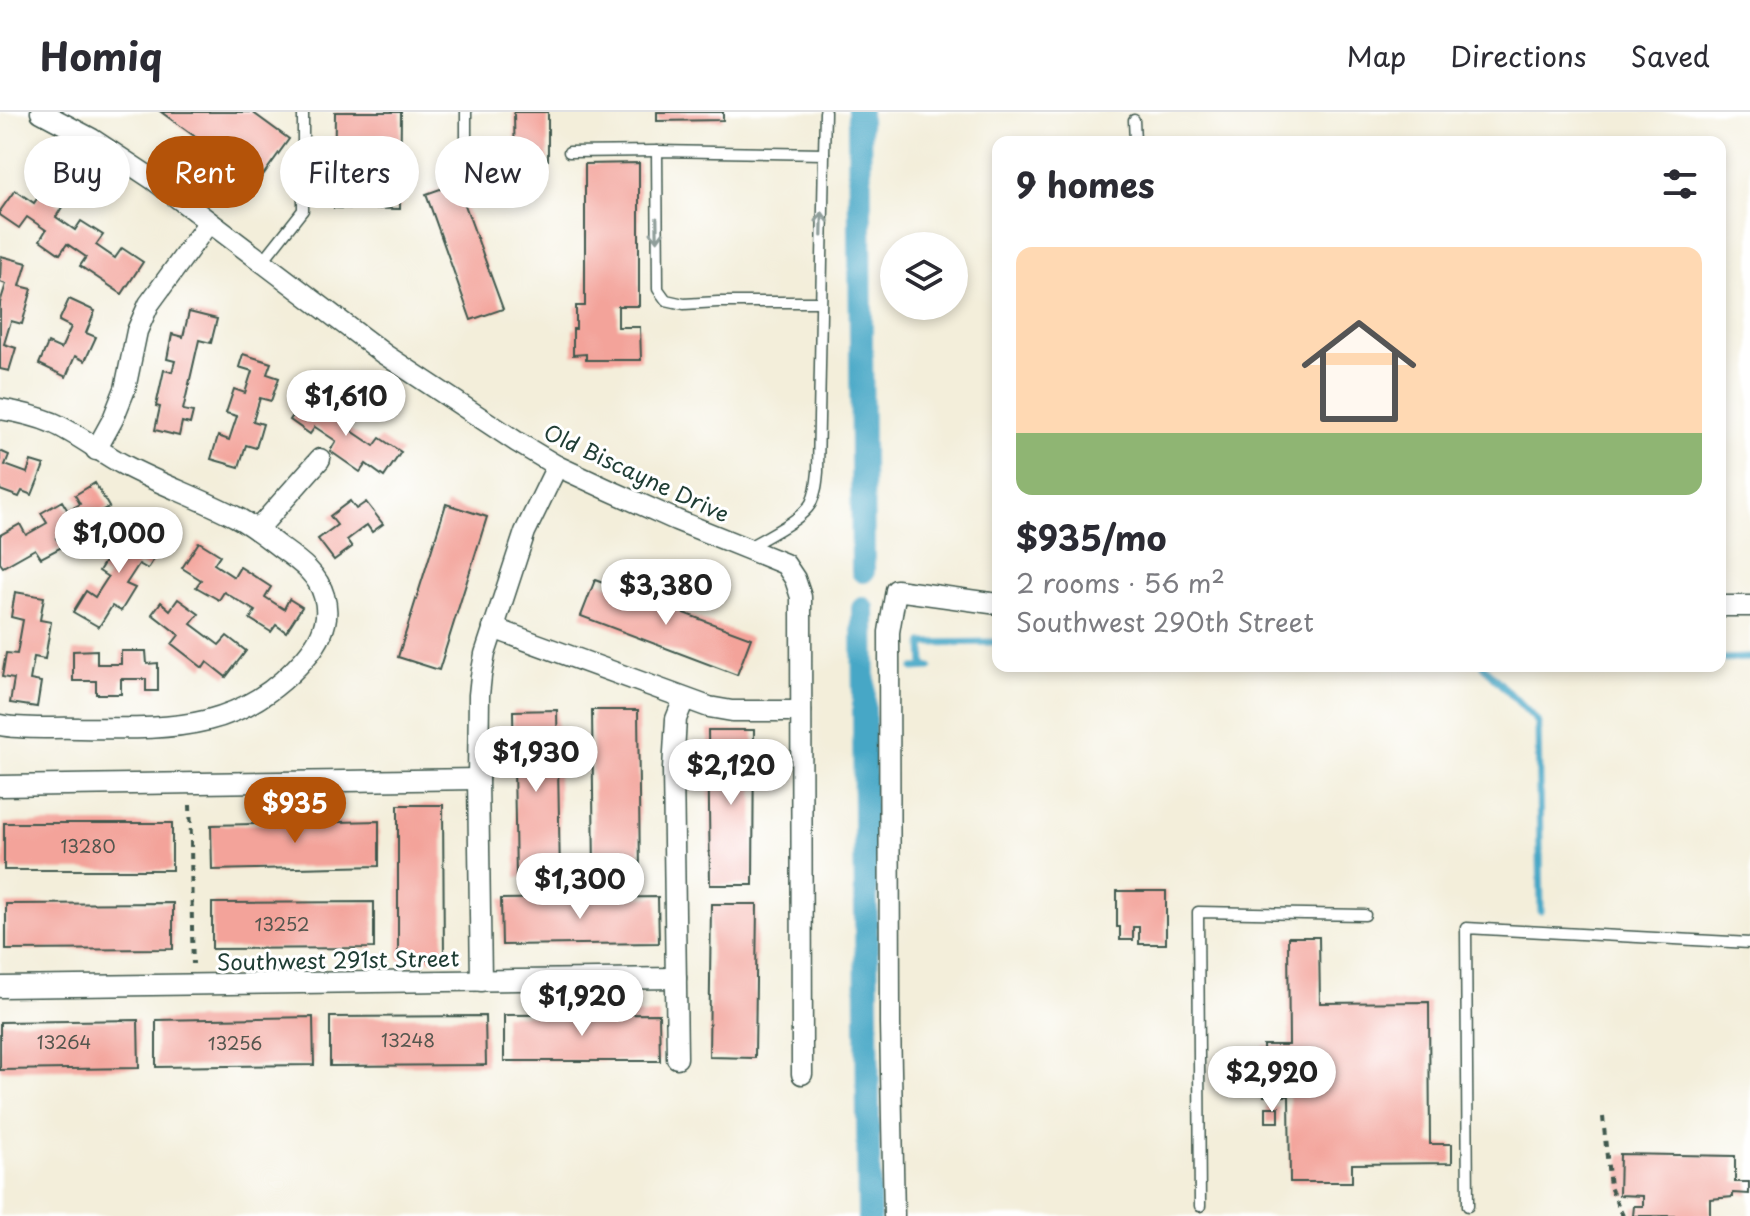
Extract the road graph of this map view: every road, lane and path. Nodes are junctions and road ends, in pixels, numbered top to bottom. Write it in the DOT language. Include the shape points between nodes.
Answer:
graph roads {
  1 [pos="41,112"];
  2 [pos="302,112"];
  3 [pos="466,112"];
  4 [pos="825,112"];
  5 [pos="1134,120"];
  6 [pos="466,136"];
  7 [pos="1135,136"];
  8 [pos="657,151"];
  9 [pos="569,152"];
  10 [pos="824,154"];
  11 [pos="209,222"];
  12 [pos="262,262"];
  13 [pos="820,302"];
  14 [pos="0,409"];
  15 [pos="96,450"];
  16 [pos="320,459"];
  17 [pos="557,466"];
  18 [pos="257,530"];
  19 [pos="747,548"];
  20 [pos="992,603"];
  21 [pos="1726,606"];
  22 [pos="1750,606"];
  23 [pos="493,628"];
  24 [pos="684,699"];
  25 [pos="801,711"];
  26 [pos="0,725"];
  27 [pos="478,779"];
  28 [pos="0,786"];
  29 [pos="190,802"];
  30 [pos="1365,915"];
  31 [pos="1750,943"];
  32 [pos="194,974"];
  33 [pos="676,978"];
  34 [pos="481,981"];
  35 [pos="0,987"];
  36 [pos="677,1058"];
  37 [pos="802,1074"];
  38 [pos="1603,1117"];
  39 [pos="1200,1206"];
  40 [pos="1468,1206"];
  41 [pos="894,1216"];
  42 [pos="1623,1216"];
  1 -- 11 [label="street, Old Biscayne Drive" via="119,156"];
  2 -- 12 [label="lane" via="303,210"];
  3 -- 6 [label="lane"];
  4 -- 10 [label="lane"];
  5 -- 7 [label="lane"];
  8 -- 9 [label="lane"];
  8 -- 10 [label="lane"];
  8 -- 13 [label="lane, one-way" via="658,289 666,300"];
  13 -- 10 [label="lane, one-way"];
  11 -- 12 [label="street, Old Biscayne Drive"];
  11 -- 15 [label="street" via="149,304 137,331 125,389"];
  12 -- 17 [label="street, Old Biscayne Drive" via="417,376"];
  13 -- 19 [label="lane" via="816,491 802,515"];
  14 -- 15 [label="street" via="56,425"];
  15 -- 18 [label="street"];
  16 -- 18 [label="street"];
  17 -- 19 [label="street, Old Biscayne Drive"];
  17 -- 23 [label="street" via="525,532"];
  18 -- 26 [label="street" via="309,569 325,599 327,618 321,636 275,689 231,713 168,728"];
  19 -- 25 [label="street, Old Biscayne Drive" via="785,564 801,597"];
  20 -- 41 [label="street" via="896,590 889,632"];
  21 -- 22 [label="street"];
  23 -- 24 [label="street"];
  23 -- 27 [label="street" via="479,695"];
  24 -- 25 [label="street" via="732,711"];
  24 -- 33 [label="street" via="673,739"];
  25 -- 37 [label="street"];
  27 -- 28 [label="street"];
  27 -- 34 [label="street"];
  29 -- 32 [label="path"];
  30 -- 39 [label="lane" via="1198,912"];
  31 -- 40 [label="lane" via="1466,928"];
  33 -- 34 [label="street, Southwest 291st Street"];
  33 -- 36 [label="street"];
  34 -- 35 [label="street, Southwest 291st Street"];
  38 -- 42 [label="path" via="1610,1187"];
}
